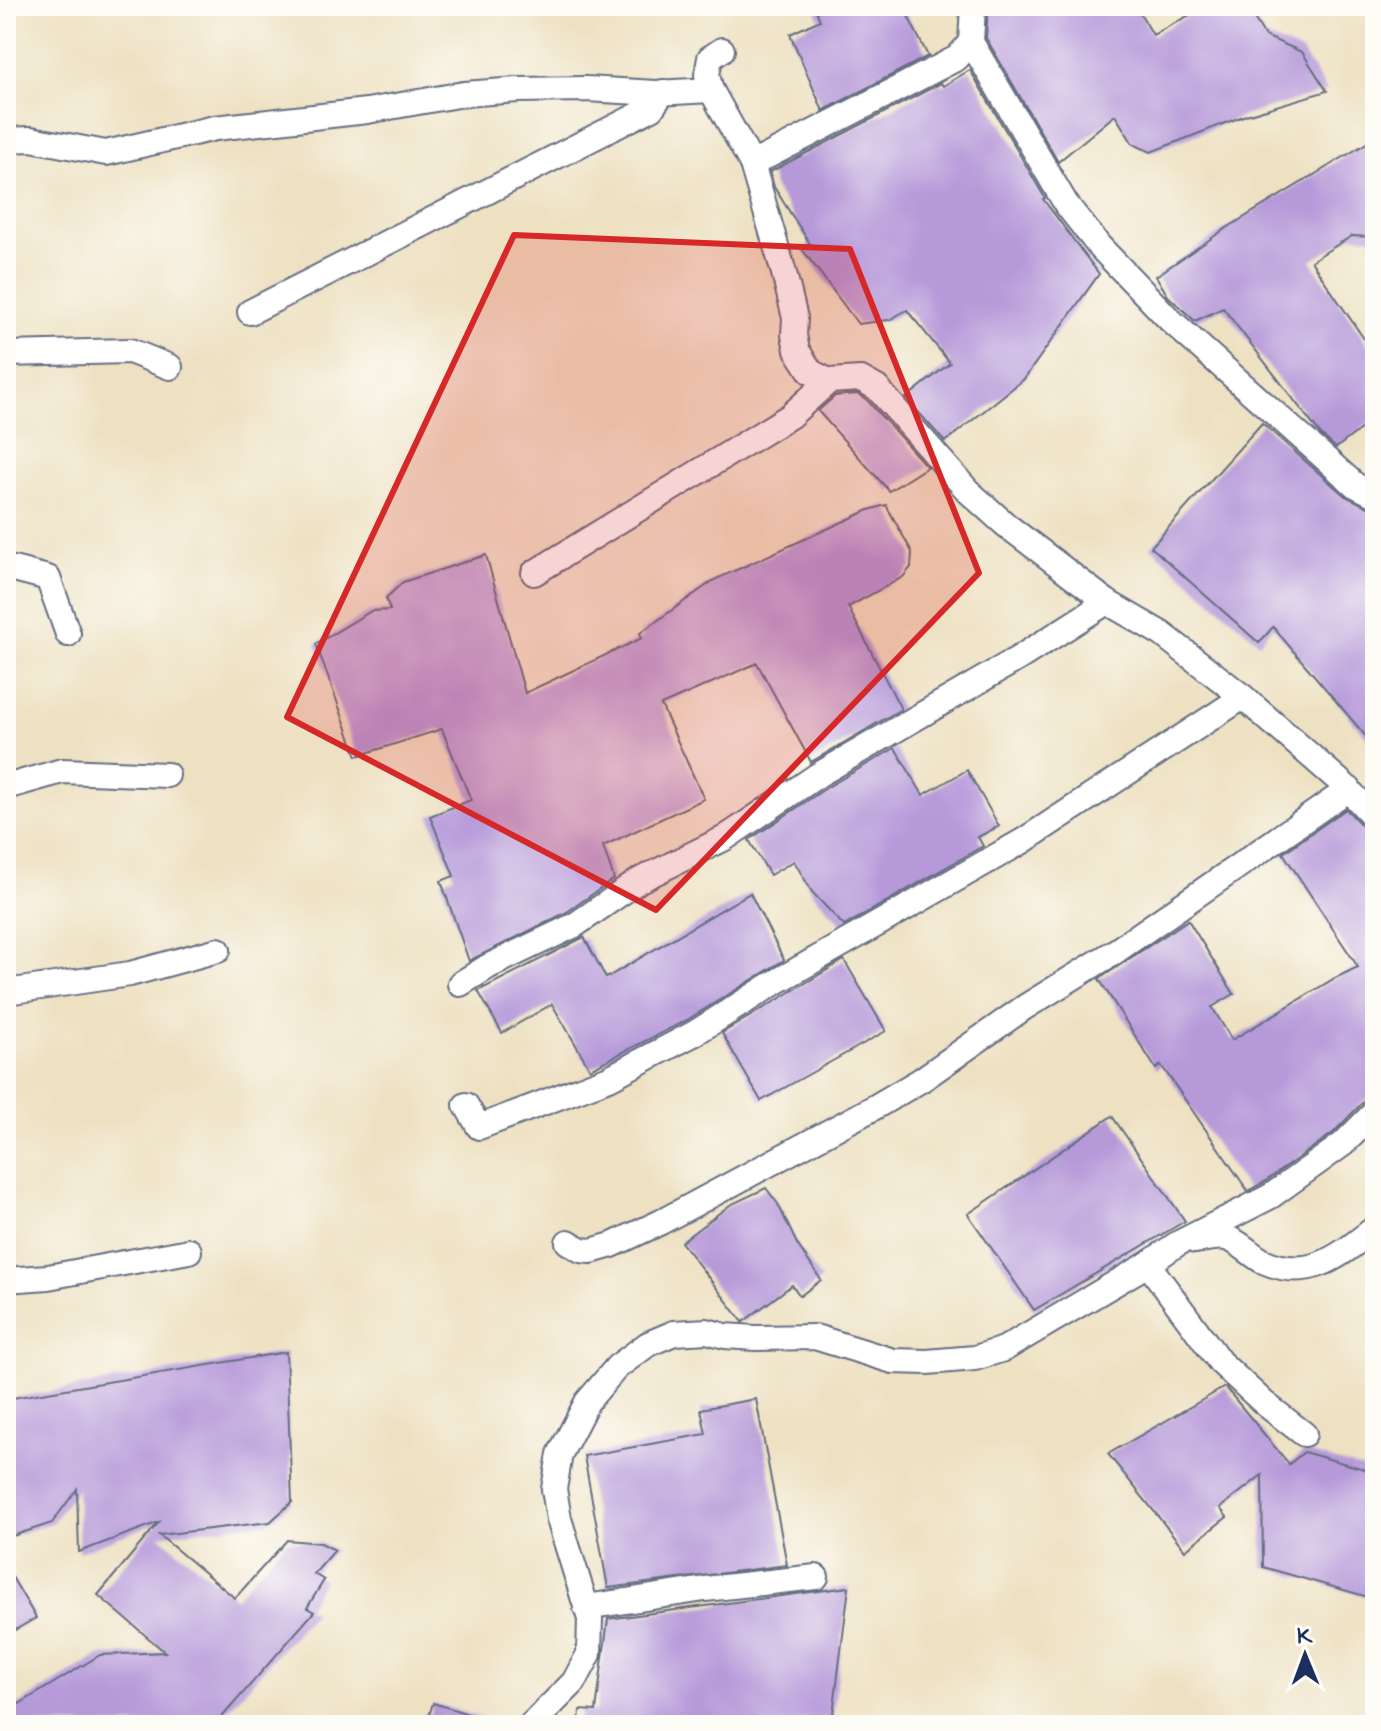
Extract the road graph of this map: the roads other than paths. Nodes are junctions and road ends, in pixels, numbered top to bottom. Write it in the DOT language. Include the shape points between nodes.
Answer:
graph roads {
  1 [pos="973,6"];
  2 [pos="971,42"];
  3 [pos="722,50"];
  4 [pos="711,90"];
  5 [pos="663,92"];
  6 [pos="6,140"];
  7 [pos="752,164"];
  8 [pos="250,312"];
  9 [pos="6,354"];
  10 [pos="170,367"];
  11 [pos="829,381"];
  12 [pos="1375,495"];
  13 [pos="6,567"];
  14 [pos="534,573"];
  15 [pos="1107,602"];
  16 [pos="68,634"];
  17 [pos="1243,697"];
  18 [pos="167,775"];
  19 [pos="6,787"];
  20 [pos="1349,789"];
  21 [pos="1375,818"];
  22 [pos="218,950"];
  23 [pos="460,984"];
  24 [pos="6,992"];
  25 [pos="466,1105"];
  26 [pos="1375,1112"];
  27 [pos="1375,1228"];
  28 [pos="568,1242"];
  29 [pos="1177,1244"];
  30 [pos="189,1251"];
  31 [pos="1148,1264"];
  32 [pos="6,1280"];
  33 [pos="1304,1434"];
  34 [pos="816,1577"];
  35 [pos="586,1607"];
  36 [pos="531,1725"];
  1 -- 2 [label="street"];
  2 -- 7 [label="street" via="957,58"];
  2 -- 12 [label="street" via="1066,204 1099,246 1170,320 1355,485"];
  3 -- 4 [label="street" via="710,58"];
  4 -- 5 [label="street"];
  4 -- 7 [label="street"];
  5 -- 6 [label="street" via="464,94 215,128 106,153 31,139"];
  5 -- 8 [label="street" via="652,108"];
  7 -- 11 [label="street" via="795,318 797,350 811,372"];
  9 -- 10 [label="street" via="130,351"];
  11 -- 14 [label="street" via="790,416"];
  11 -- 15 [label="street" via="861,379 877,388 968,491"];
  13 -- 16 [label="street" via="48,578"];
  15 -- 17 [label="street" via="1162,634"];
  15 -- 23 [label="street" via="818,775 725,838 640,880 575,925"];
  17 -- 20 [label="street"];
  17 -- 25 [label="street" via="1023,841 656,1054 609,1078 479,1127"];
  18 -- 19 [label="street" via="62,771"];
  20 -- 21 [label="street"];
  20 -- 28 [label="street" via="1116,951 875,1107 612,1245 591,1251"];
  22 -- 24 [label="street" via="130,974"];
  26 -- 29 [label="street" via="1343,1144 1271,1196"];
  27 -- 29 [label="street" via="1341,1254 1296,1270 1263,1260 1226,1238"];
  29 -- 31 [label="street"];
  30 -- 32 [label="street"];
  31 -- 33 [label="street" via="1220,1362"];
  31 -- 35 [label="street" via="1004,1349 975,1358 893,1361 815,1337 756,1338 707,1331 674,1333 648,1344 617,1367 587,1402 560,1454 554,1489 559,1519"];
  34 -- 35 [label="street"];
  35 -- 36 [label="street" via="589,1654 574,1682"];
}
